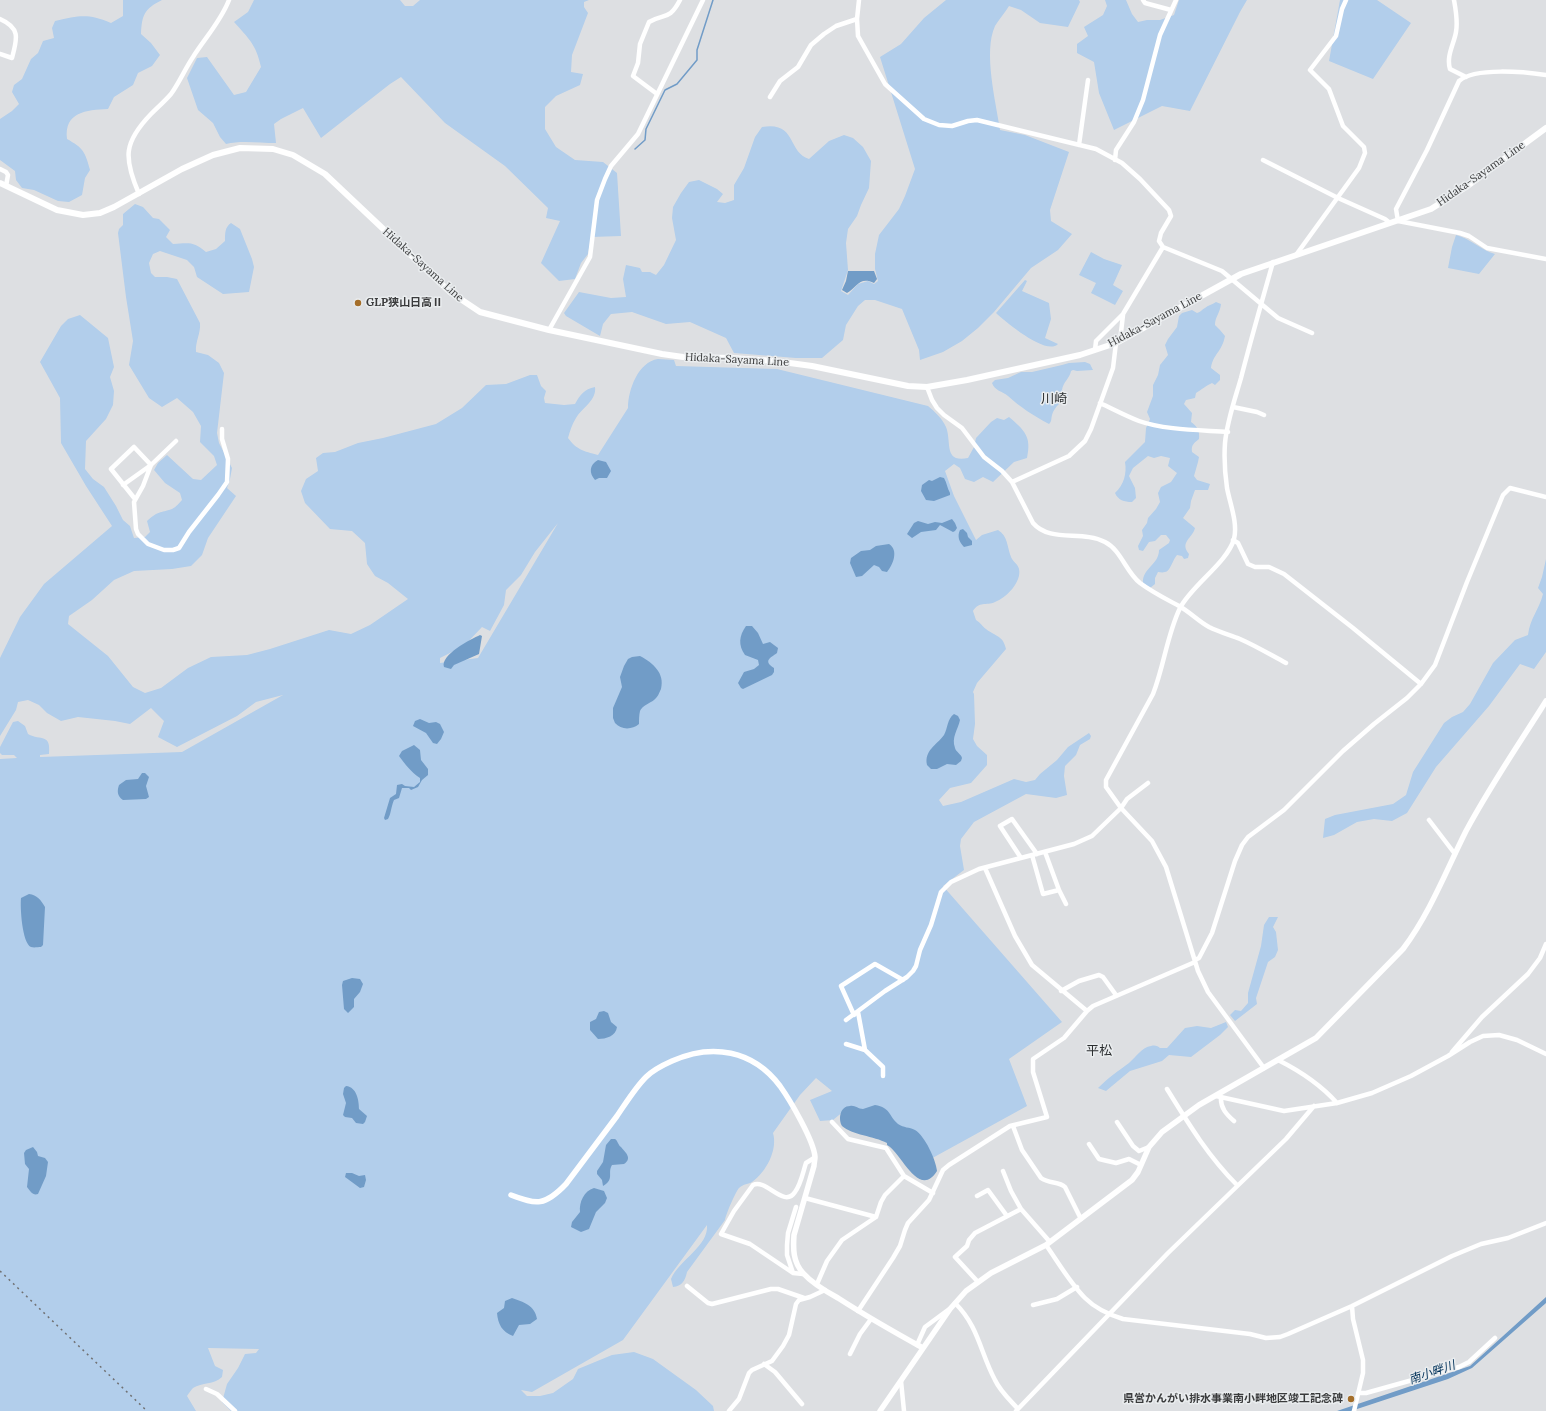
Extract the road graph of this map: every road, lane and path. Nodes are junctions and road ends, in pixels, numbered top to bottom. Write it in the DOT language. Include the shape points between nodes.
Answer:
graph roads {
  1 [pos="229,0"];
  2 [pos="680,0"];
  3 [pos="703,0"];
  4 [pos="859,0"];
  5 [pos="1143,0"];
  6 [pos="1176,0"];
  7 [pos="1346,0"];
  8 [pos="1454,0"];
  9 [pos="1171,10"];
  10 [pos="856,19"];
  11 [pos="1,21"];
  12 [pos="0,54"];
  13 [pos="1546,76"];
  14 [pos="1466,77"];
  15 [pos="1088,80"];
  16 [pos="657,94"];
  17 [pos="770,97"];
  18 [pos="1546,128"];
  19 [pos="1079,145"];
  20 [pos="1115,160"];
  21 [pos="1263,160"];
  22 [pos="0,169"];
  23 [pos="3,184"];
  24 [pos="138,194"];
  25 [pos="1338,198"];
  26 [pos="1398,221"];
  27 [pos="1390,223"];
  28 [pos="1163,247"];
  29 [pos="1296,255"];
  30 [pos="1546,259"];
  31 [pos="1273,262"];
  32 [pos="1231,278"];
  33 [pos="1261,303"];
  34 [pos="1123,314"];
  35 [pos="549,330"];
  36 [pos="1312,333"];
  37 [pos="1118,342"];
  38 [pos="1095,350"];
  39 [pos="927,387"];
  40 [pos="1100,403"];
  41 [pos="1233,407"];
  42 [pos="1264,415"];
  43 [pos="222,429"];
  44 [pos="1228,432"];
  45 [pos="176,441"];
  46 [pos="151,465"];
  47 [pos="137,474"];
  48 [pos="1012,482"];
  49 [pos="144,483"];
  50 [pos="123,485"];
  51 [pos="1546,497"];
  52 [pos="135,499"];
  53 [pos="1234,540"];
  54 [pos="1181,607"];
  55 [pos="1286,664"];
  56 [pos="1421,684"];
  57 [pos="1546,701"];
  58 [pos="1148,783"];
  59 [pos="1121,808"];
  60 [pos="1429,820"];
  61 [pos="1045,852"];
  62 [pos="1455,854"];
  63 [pos="1034,855"];
  64 [pos="1021,858"];
  65 [pos="985,868"];
  66 [pos="1059,890"];
  67 [pos="1066,904"];
  68 [pos="1546,944"];
  69 [pos="1195,961"];
  70 [pos="903,980"];
  71 [pos="1061,991"];
  72 [pos="1116,995"];
  73 [pos="1087,1011"];
  74 [pos="856,1013"];
  75 [pos="846,1020"];
  76 [pos="846,1044"];
  77 [pos="865,1050"];
  78 [pos="1546,1054"];
  79 [pos="1448,1056"];
  80 [pos="1278,1060"];
  81 [pos="1264,1068"];
  82 [pos="883,1076"];
  83 [pos="1167,1089"];
  84 [pos="1218,1096"];
  85 [pos="1337,1103"];
  86 [pos="1314,1106"];
  87 [pos="1183,1116"];
  88 [pos="1234,1121"];
  89 [pos="832,1122"];
  90 [pos="1117,1122"];
  91 [pos="1013,1126"];
  92 [pos="1089,1144"];
  93 [pos="1149,1146"];
  94 [pos="814,1158"];
  95 [pos="1141,1166"];
  96 [pos="1003,1171"];
  97 [pos="904,1176"];
  98 [pos="1237,1185"];
  99 [pos="933,1193"];
  100 [pos="511,1195"];
  101 [pos="977,1196"];
  102 [pos="804,1198"];
  103 [pos="796,1207"];
  104 [pos="1021,1209"];
  105 [pos="1007,1216"];
  106 [pos="876,1217"];
  107 [pos="1081,1219"];
  108 [pos="1546,1223"];
  109 [pos="1048,1243"];
  110 [pos="793,1273"];
  111 [pos="803,1274"];
  112 [pos="978,1282"];
  113 [pos="817,1284"];
  114 [pos="687,1286"];
  115 [pos="1077,1288"];
  116 [pos="825,1290"];
  117 [pos="804,1298"];
  118 [pos="955,1303"];
  119 [pos="1033,1305"];
  120 [pos="1352,1306"];
  121 [pos="950,1308"];
  122 [pos="858,1311"];
  123 [pos="1110,1314"];
  124 [pos="871,1319"];
  125 [pos="1495,1338"];
  126 [pos="917,1345"];
  127 [pos="923,1348"];
  128 [pos="850,1354"];
  129 [pos="764,1364"];
  130 [pos="901,1380"];
  131 [pos="206,1389"];
  132 [pos="1358,1393"];
  133 [pos="802,1404"];
  134 [pos="1017,1410"];
  135 [pos="235,1411"];
  136 [pos="729,1411"];
  137 [pos="880,1411"];
  138 [pos="904,1411"];
  139 [pos="1354,1411"];
  1 -- 24 [label="street" via="170,94 132,138 128,151 129,165"];
  2 -- 16 [label="street" via="667,17 649,22 640,44 638,63 632,78"];
  3 -- 16 [label="street"];
  4 -- 10 [label="street"];
  5 -- 9 [label="street" via="1145,3"];
  6 -- 9 [label="street"];
  7 -- 25 [label="street" via="1336,36 1310,70 1329,90 1343,126 1364,147 1366,153"];
  8 -- 14 [label="street" via="1456,32 1448,62 1450,69"];
  9 -- 20 [label="street" via="1160,35 1134,122 1116,150"];
  10 -- 17 [label="street" via="836,26 811,45 798,67 780,81"];
  10 -- 19 [label="street" via="858,36 885,84 924,119 939,125 952,126 977,120"];
  11 -- 12 [label="street" via="14,28 17,36 12,58"];
  13 -- 14 [label="street" via="1506,71"];
  14 -- 26 [label="street" via="1459,81 1396,209"];
  15 -- 19 [label="street"];
  16 -- 35 [label="street" via="638,134 611,166 604,179 597,200 590,257"];
  18 -- 26 [label="main road, Hidaka-Sayama Line" via="1445,201"];
  19 -- 20 [label="street" via="1096,149"];
  20 -- 28 [label="street" via="1140,179 1171,213 1159,241"];
  21 -- 25 [label="street"];
  22 -- 23 [label="street" via="8,175"];
  23 -- 24 [label="main road, Hidaka-Sayama Line" via="57,210 83,215 100,213"];
  24 -- 35 [label="main road, Hidaka-Sayama Line" via="193,163 227,150 256,147 283,151 325,174 450,292 466,304 490,316"];
  25 -- 27 [label="street"];
  25 -- 29 [label="street"];
  26 -- 27 [label="main road, Hidaka-Sayama Line"];
  26 -- 30 [label="street" via="1460,233 1487,248"];
  27 -- 29 [label="main road, Hidaka-Sayama Line"];
  28 -- 32 [label="street" via="1222,271"];
  28 -- 34 [label="street"];
  29 -- 31 [label="main road, Hidaka-Sayama Line"];
  31 -- 32 [label="main road, Hidaka-Sayama Line"];
  31 -- 33 [label="street"];
  32 -- 33 [label="street"];
  32 -- 37 [label="main road, Hidaka-Sayama Line"];
  33 -- 36 [label="street" via="1278,318"];
  33 -- 41 [label="street"];
  34 -- 37 [label="street"];
  34 -- 38 [label="street" via="1096,341"];
  35 -- 39 [label="main road, Hidaka-Sayama Line" via="683,357 775,361 908,386"];
  37 -- 38 [label="main road, Hidaka-Sayama Line"];
  37 -- 40 [label="street" via="1113,368"];
  38 -- 39 [label="main road, Hidaka-Sayama Line"];
  39 -- 48 [label="street" via="937,408 962,428 984,457"];
  40 -- 44 [label="street" via="1139,421 1156,425"];
  40 -- 48 [label="street" via="1085,441 1077,449 1069,456"];
  41 -- 42 [label="street"];
  41 -- 44 [label="street"];
  43 -- 52 [label="street" via="228,459 227,482 179,548 164,550 143,540 136,529"];
  44 -- 53 [label="street" via="1225,460"];
  45 -- 46 [label="street"];
  46 -- 47 [label="street"];
  46 -- 49 [label="street"];
  46 -- 50 [label="street" via="134,447 111,470"];
  47 -- 49 [label="street"];
  47 -- 50 [label="street"];
  48 -- 54 [label="street" via="1033,523 1042,532 1093,538 1105,542 1116,552 1138,582"];
  49 -- 52 [label="street"];
  50 -- 52 [label="street"];
  51 -- 56 [label="street" via="1510,488 1503,495 1466,582 1440,655"];
  53 -- 54 [label="street"];
  53 -- 56 [label="street" via="1248,564 1284,574"];
  54 -- 55 [label="street" via="1210,628 1242,640"];
  54 -- 59 [label="street" via="1153,694 1106,780 1106,787"];
  56 -- 69 [label="street" via="1344,751 1284,810 1248,837 1242,845 1212,932"];
  57 -- 62 [label="street" via="1488,793"];
  58 -- 59 [label="street"];
  59 -- 61 [label="street" via="1092,836"];
  59 -- 69 [label="street" via="1152,841 1166,867"];
  60 -- 62 [label="street"];
  61 -- 63 [label="street"];
  61 -- 66 [label="street"];
  62 -- 80 [label="street" via="1426,914 1403,949 1326,1030"];
  63 -- 64 [label="street"];
  63 -- 64 [label="street" via="1012,819 1000,826"];
  63 -- 66 [label="street" via="1044,894"];
  64 -- 65 [label="street"];
  65 -- 70 [label="street" via="954,880 944,888 916,966"];
  65 -- 71 [label="street" via="1022,949 1032,965"];
  66 -- 67 [label="street"];
  68 -- 79 [label="street" via="1540,958 1528,974 1482,1017"];
  69 -- 72 [label="street"];
  69 -- 81 [label="street" via="1208,992"];
  70 -- 74 [label="street"];
  70 -- 74 [label="street" via="875,964 841,986"];
  71 -- 72 [label="street" via="1079,981 1099,975"];
  71 -- 73 [label="street"];
  72 -- 73 [label="street"];
  73 -- 91 [label="street" via="1064,1038 1033,1059 1033,1072 1047,1117"];
  74 -- 75 [label="street"];
  74 -- 77 [label="street"];
  76 -- 77 [label="street"];
  77 -- 82 [label="street" via="883,1067"];
  78 -- 79 [label="street" via="1517,1040 1499,1035 1483,1036"];
  79 -- 85 [label="street" via="1372,1093"];
  80 -- 81 [label="street"];
  80 -- 85 [label="street" via="1296,1069 1325,1090"];
  81 -- 84 [label="street"];
  83 -- 87 [label="street"];
  84 -- 86 [label="street" via="1284,1111"];
  84 -- 87 [label="street"];
  84 -- 88 [label="street" via="1227,1116"];
  85 -- 86 [label="street"];
  86 -- 98 [label="street" via="1286,1139"];
  87 -- 93 [label="street"];
  87 -- 98 [label="street" via="1197,1138"];
  89 -- 97 [label="street" via="848,1139 886,1148"];
  90 -- 93 [label="street" via="1139,1151"];
  91 -- 99 [label="street" via="943,1170"];
  91 -- 107 [label="street" via="1022,1150 1041,1178 1065,1187"];
  92 -- 95 [label="street" via="1100,1159 1116,1163 1129,1159"];
  93 -- 95 [label="street"];
  94 -- 100 [label="street" via="811,1143 799,1119 785,1093 769,1073 753,1061 735,1054 701,1053 677,1059 646,1077 555,1195 536,1202"];
  94 -- 102 [label="street"];
  94 -- 110 [label="street" via="806,1163 799,1184 790,1196 783,1196 761,1184 753,1185 721,1234 750,1244"];
  95 -- 107 [label="street" via="1132,1180"];
  96 -- 104 [label="street"];
  97 -- 99 [label="street"];
  97 -- 106 [label="street" via="885,1195"];
  98 -- 123 [label="street"];
  99 -- 122 [label="street" via="924,1207 908,1223 900,1246"];
  101 -- 105 [label="street" via="988,1190"];
  102 -- 106 [label="street"];
  102 -- 111 [label="street" via="793,1244 797,1264"];
  103 -- 110 [label="street" via="787,1245 787,1255"];
  104 -- 105 [label="street"];
  104 -- 109 [label="street"];
  105 -- 112 [label="street" via="976,1233 955,1257"];
  106 -- 113 [label="street" via="842,1240"];
  107 -- 109 [label="street"];
  108 -- 120 [label="street" via="1452,1256"];
  109 -- 112 [label="street"];
  109 -- 115 [label="street" via="1062,1269"];
  110 -- 111 [label="street"];
  111 -- 113 [label="street"];
  112 -- 118 [label="street"];
  113 -- 116 [label="street"];
  114 -- 117 [label="street" via="712,1304 771,1289"];
  115 -- 119 [label="street" via="1057,1299"];
  115 -- 123 [label="street" via="1086,1299"];
  116 -- 117 [label="street"];
  116 -- 122 [label="street"];
  117 -- 129 [label="street" via="796,1304 789,1335 783,1346 772,1360"];
  118 -- 121 [label="street"];
  118 -- 134 [label="street" via="974,1327 995,1382"];
  120 -- 123 [label="street" via="1280,1337 1266,1338 1123,1319"];
  120 -- 132 [label="street" via="1363,1360"];
  121 -- 126 [label="street" via="925,1327"];
  121 -- 127 [label="street"];
  122 -- 124 [label="street"];
  123 -- 134 [label="street"];
  124 -- 126 [label="street"];
  124 -- 128 [label="street"];
  125 -- 132 [label="street" via="1469,1362 1459,1367"];
  126 -- 127 [label="street"];
  127 -- 130 [label="street"];
  129 -- 133 [label="street" via="775,1372"];
  129 -- 136 [label="street" via="749,1373 741,1395"];
  130 -- 137 [label="street"];
  130 -- 138 [label="street"];
  131 -- 135 [label="street" via="217,1394"];
  132 -- 139 [label="street"];
}
